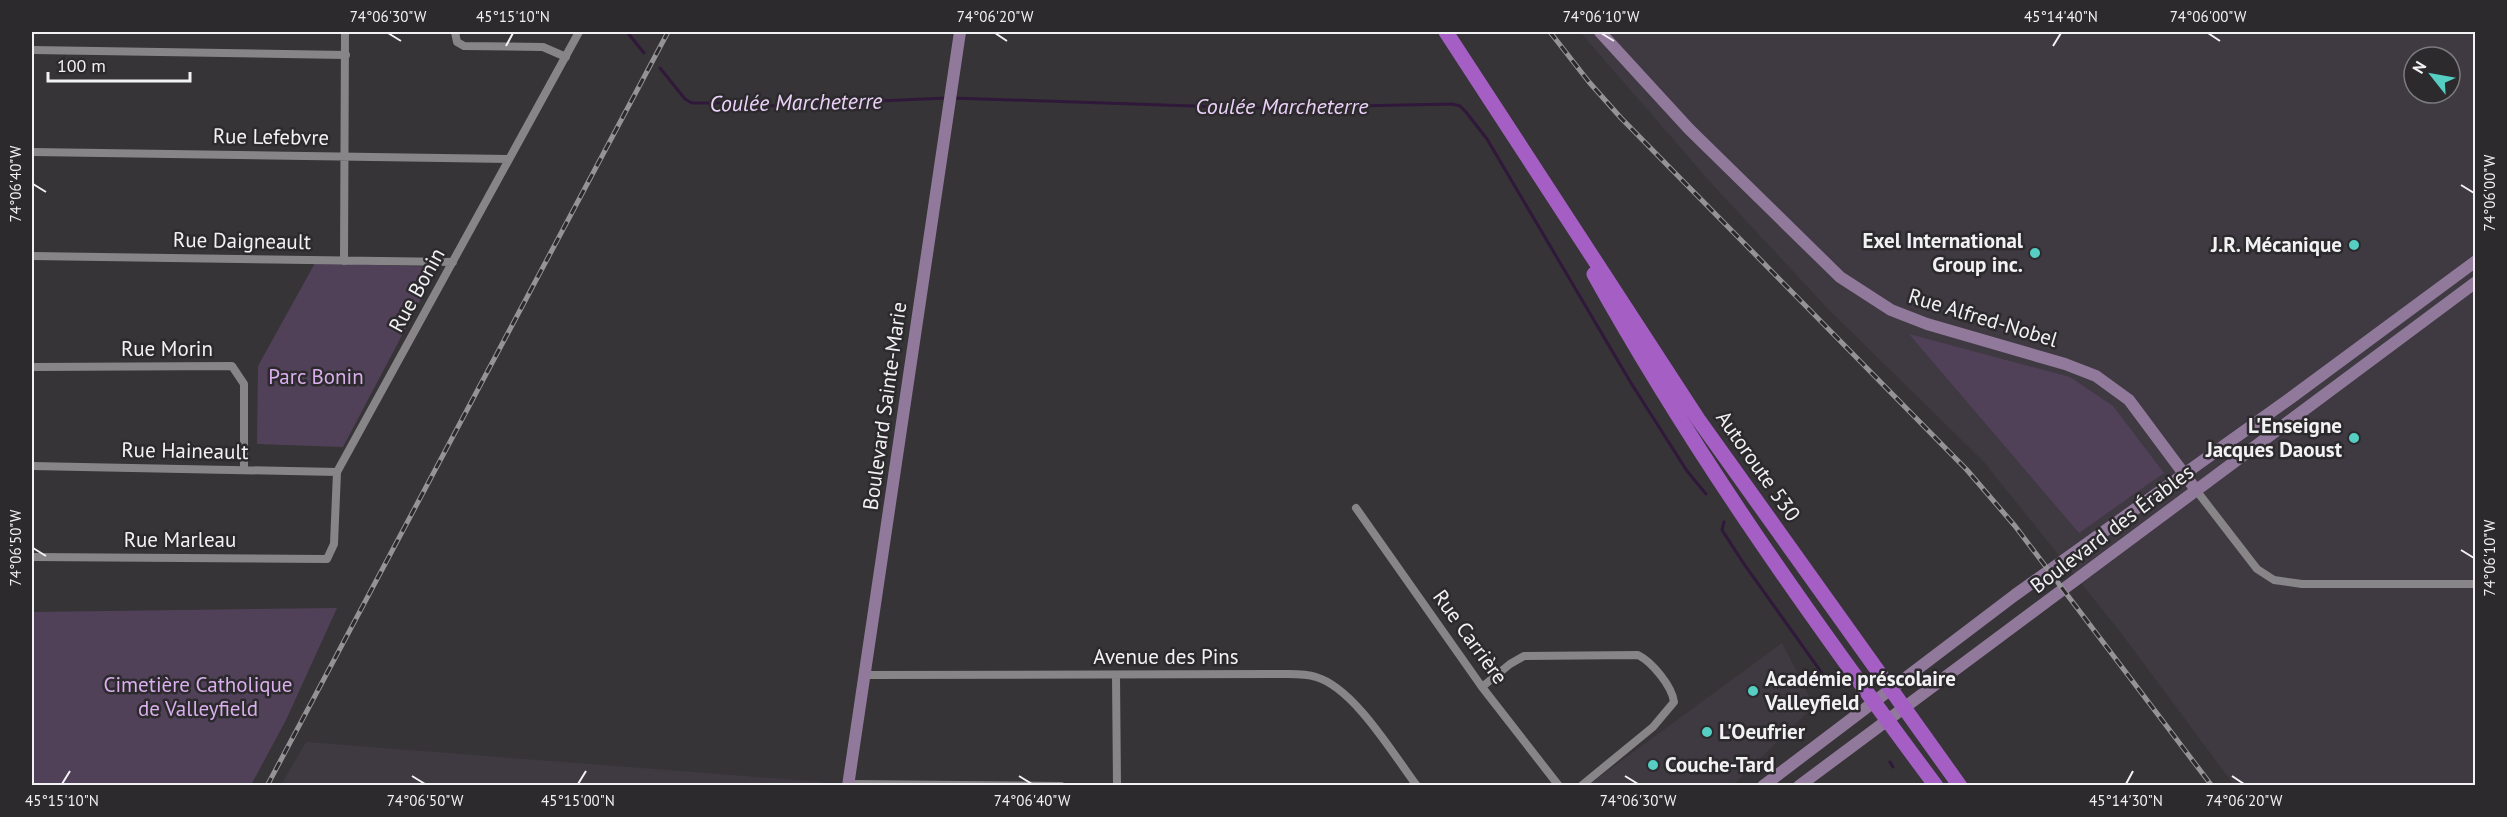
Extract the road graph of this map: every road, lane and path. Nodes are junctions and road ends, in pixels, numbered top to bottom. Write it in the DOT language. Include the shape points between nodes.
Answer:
graph roads {
  1 [pos="345,32"];
  2 [pos="454,32"];
  3 [pos="579,32"];
  4 [pos="960,32"];
  5 [pos="1446,32"];
  6 [pos="1600,32"];
  7 [pos="32,50"];
  8 [pos="346,55"];
  9 [pos="566,57"];
  10 [pos="32,152"];
  11 [pos="345,156"];
  12 [pos="509,159"];
  13 [pos="1533,164"];
  14 [pos="32,256"];
  15 [pos="344,261"];
  16 [pos="2475,261"];
  17 [pos="453,262"];
  18 [pos="2475,282"];
  19 [pos="32,367"];
  20 [pos="32,466"];
  21 [pos="244,470"];
  22 [pos="337,472"];
  23 [pos="2185,474"];
  24 [pos="2196,490"];
  25 [pos="1356,507"];
  26 [pos="32,557"];
  27 [pos="327,559"];
  28 [pos="2475,584"];
  29 [pos="866,675"];
  30 [pos="1116,675"];
  31 [pos="1482,687"];
  32 [pos="1890,689"];
  33 [pos="1874,701"];
  34 [pos="1902,707"];
  35 [pos="1886,719"];
  36 [pos="848,785"];
  37 [pos="1061,786"];
  38 [pos="1117,786"];
  39 [pos="1417,786"];
  40 [pos="1559,786"];
  41 [pos="1581,786"];
  42 [pos="1763,786"];
  43 [pos="1799,786"];
  44 [pos="1936,786"];
  45 [pos="1960,786"];
  1 -- 8 [label="street"];
  2 -- 9 [label="street" via="457,42 464,46 543,47"];
  3 -- 9 [label="street, Rue Bonin"];
  4 -- 29 [label="street, Boulevard Sainte-Marie"];
  5 -- 13 [label="highway, Autoroute 530"];
  6 -- 23 [label="street, Rue Alfred-Nobel" via="1689,129 1840,277 1891,310 2065,364 2112,385 2129,400"];
  7 -- 8 [label="street"];
  8 -- 11 [label="street"];
  9 -- 12 [label="street, Rue Bonin"];
  10 -- 11 [label="street, Rue Lefebvre"];
  11 -- 12 [label="street, Rue Lefebvre"];
  11 -- 15 [label="street"];
  12 -- 17 [label="street, Rue Bonin"];
  13 -- 32 [label="highway, Autoroute 530" via="1698,418"];
  13 -- 33 [label="highway, Autoroute 530" via="1629,338 1700,453"];
  14 -- 15 [label="street, Rue Daigneault"];
  15 -- 17 [label="street, Rue Daigneault"];
  16 -- 23 [label="street, Boulevard des Érables"];
  17 -- 22 [label="street, Rue Bonin"];
  18 -- 24 [label="street, Boulevard des Érables"];
  19 -- 21 [label="street, Rue Morin" via="232,366 244,384"];
  20 -- 21 [label="street, Rue Haineault"];
  21 -- 22 [label="street, Rue Haineault"];
  22 -- 27 [label="street, Rue Bonin" via="334,544"];
  23 -- 24 [label="street, Rue Alfred-Nobel"];
  23 -- 32 [label="street, Boulevard des Érables"];
  24 -- 28 [label="street" via="2257,569 2274,580"];
  24 -- 34 [label="street, Boulevard des Érables" via="1933,688"];
  25 -- 31 [label="street, Rue Carrière"];
  26 -- 27 [label="street, Rue Marleau"];
  29 -- 30 [label="street, Avenue des Pins"];
  29 -- 36 [label="street, Boulevard Sainte-Marie"];
  30 -- 38 [label="street"];
  30 -- 39 [label="street, Avenue des Pins" via="1316,677 1336,687 1355,704"];
  31 -- 40 [label="street, Rue Carrière"];
  31 -- 41 [label="street" via="1524,656 1638,655 1648,662 1669,688 1674,702 1653,728"];
  32 -- 33 [label="street, Boulevard des Érables"];
  32 -- 34 [label="highway, Autoroute 530"];
  33 -- 35 [label="highway, Autoroute 530"];
  33 -- 42 [label="street, Boulevard des Érables"];
  34 -- 35 [label="street, Boulevard des Érables"];
  34 -- 45 [label="highway, Autoroute 530"];
  35 -- 43 [label="street, Boulevard des Érables"];
  35 -- 44 [label="highway, Autoroute 530"];
  36 -- 37 [label="street"];
}
